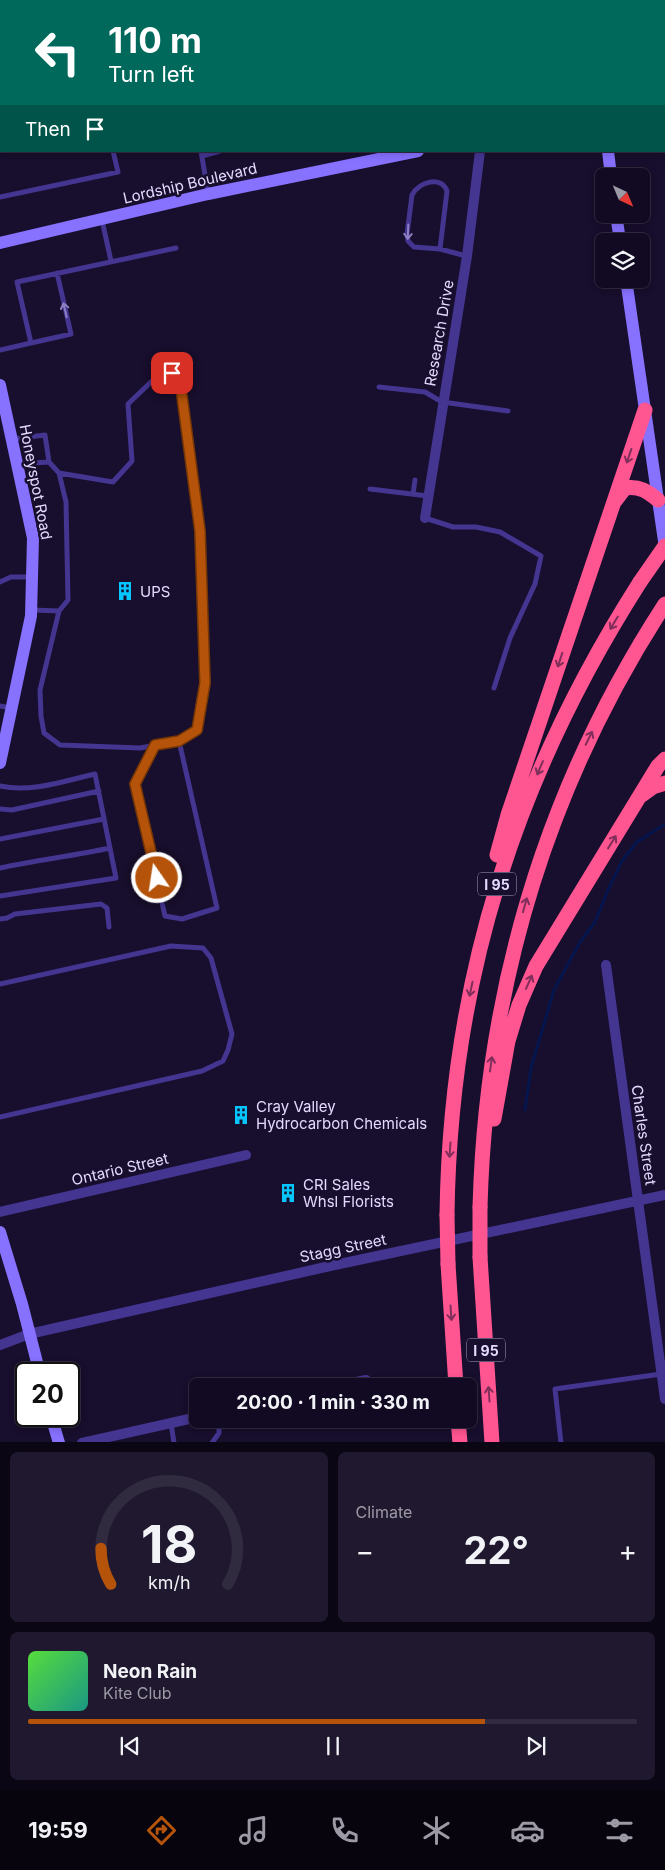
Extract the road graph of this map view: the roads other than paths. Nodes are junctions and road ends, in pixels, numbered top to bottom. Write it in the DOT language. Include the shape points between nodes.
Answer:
graph roads {
  1 [pos="113,152"];
  2 [pos="409,152"];
  3 [pos="480,152"];
  4 [pos="608,152"];
  5 [pos="201,153"];
  6 [pos="383,155"];
  7 [pos="610,168"];
  8 [pos="208,194"];
  9 [pos="0,197"];
  10 [pos="102,220"];
  11 [pos="0,243"];
  12 [pos="176,248"];
  13 [pos="440,250"];
  14 [pos="467,256"];
  15 [pos="111,261"];
  16 [pos="57,273"];
  17 [pos="627,288"];
  18 [pos="31,343"];
  19 [pos="0,350"];
  20 [pos="0,385"];
  21 [pos="379,387"];
  22 [pos="442,402"];
  23 [pos="645,410"];
  24 [pos="508,411"];
  25 [pos="4,425"];
  26 [pos="12,439"];
  27 [pos="49,462"];
  28 [pos="17,464"];
  29 [pos="59,473"];
  30 [pos="415,480"];
  31 [pos="370,489"];
  32 [pos="413,494"];
  33 [pos="428,496"];
  34 [pos="658,500"];
  35 [pos="612,504"];
  36 [pos="425,518"];
  37 [pos="665,547"];
  38 [pos="32,577"];
  39 [pos="0,582"];
  40 [pos="665,604"];
  41 [pos="31,610"];
  42 [pos="59,611"];
  43 [pos="494,688"];
  44 [pos="6,707"];
  45 [pos="179,741"];
  46 [pos="155,745"];
  47 [pos="2,748"];
  48 [pos="665,759"];
  49 [pos="0,763"];
  50 [pos="665,783"];
  51 [pos="0,786"];
  52 [pos="99,791"];
  53 [pos="640,798"];
  54 [pos="0,809"];
  55 [pos="104,819"];
  56 [pos="0,839"];
  57 [pos="110,848"];
  58 [pos="0,868"];
  59 [pos="0,896"];
  60 [pos="0,919"];
  61 [pos="109,927"];
  62 [pos="477,961"];
  63 [pos="606,965"];
  64 [pos="0,984"];
  65 [pos="0,1117"];
  66 [pos="246,1155"];
  67 [pos="665,1195"];
  68 [pos="638,1200"];
  69 [pos="480,1204"];
  70 [pos="0,1212"];
  71 [pos="0,1234"];
  72 [pos="29,1334"];
  73 [pos="0,1345"];
  74 [pos="37,1362"];
  75 [pos="661,1374"];
  76 [pos="455,1378"];
  77 [pos="665,1399"];
  78 [pos="189,1419"];
  79 [pos="171,1423"];
  80 [pos="55,1427"];
  81 [pos="219,1428"];
  82 [pos="459,1428"];
  83 [pos="59,1442"];
  84 [pos="82,1442"];
  85 [pos="174,1442"];
  86 [pos="212,1442"];
  87 [pos="460,1442"];
  88 [pos="492,1442"];
  89 [pos="561,1442"];
  1 -- 9 [label="lane" via="118,172"];
  2 -- 6 [label="main road, Lordship Boulevard"];
  3 -- 14 [label="street, Research Drive"];
  4 -- 7 [label="main road"];
  5 -- 8 [label="lane"];
  6 -- 8 [label="main road, Lordship Boulevard"];
  8 -- 10 [label="main road, Lordship Boulevard"];
  10 -- 11 [label="main road, Lordship Boulevard"];
  10 -- 15 [label="lane"];
  12 -- 15 [label="lane"];
  13 -- 13 [label="lane, one-way" via="448,191 442,183 421,184 415,189 411,204 408,241 414,247"];
  13 -- 14 [label="lane"];
  14 -- 22 [label="street, Research Drive"];
  15 -- 16 [label="lane"];
  16 -- 18 [label="lane" via="17,282"];
  18 -- 16 [label="lane, one-way" via="71,334"];
  17 -- 23 [label="main road"];
  18 -- 19 [label="lane"];
  20 -- 25 [label="main road, Honeyspot Road"];
  21 -- 22 [label="lane" via="425,392"];
  22 -- 24 [label="lane"];
  22 -- 33 [label="street, Research Drive"];
  23 -- 34 [label="main road"];
  23 -- 35 [label="highway, one-way"];
  25 -- 26 [label="main road, Honeyspot Road"];
  26 -- 27 [label="lane" via="45,435"];
  26 -- 28 [label="main road, Honeyspot Road"];
  27 -- 28 [label="lane"];
  27 -- 29 [label="lane"];
  28 -- 38 [label="main road, Honeyspot Road" via="33,538"];
  29 -- 42 [label="lane" via="66,502 68,600"];
  29 -- 45 [label="lane" via="113,482 132,461 128,404 152,381 172,373 180,381 200,531 205,683 197,730"];
  30 -- 32 [label="lane"];
  31 -- 32 [label="lane"];
  32 -- 33 [label="lane"];
  33 -- 36 [label="street, Research Drive"];
  34 -- 35 [label="highway" via="645,489 634,487 624,488"];
  34 -- 37 [label="main road"];
  35 -- 62 [label="highway, one-way" via="508,815 498,850"];
  36 -- 43 [label="lane" via="453,527 500,532 542,556 535,584 510,638"];
  37 -- 62 [label="highway, I 95, one-way, bridge" via="587,670 549,747 508,851"];
  38 -- 39 [label="lane" via="11,577"];
  38 -- 41 [label="main road, Honeyspot Road"];
  69 -- 40 [label="highway, I 95, one-way" via="484,1120 493,1048 510,961 526,904 544,846 574,771 608,699"];
  41 -- 42 [label="lane"];
  41 -- 44 [label="main road, Honeyspot Road"];
  42 -- 46 [label="lane" via="40,690 44,733 60,745 140,748"];
  44 -- 47 [label="main road, Honeyspot Road"];
  45 -- 46 [label="lane"];
  45 -- 46 [label="lane" via="217,908 182,919 165,916 135,784"];
  47 -- 49 [label="main road, Honeyspot Road"];
  48 -- 53 [label="highway"];
  50 -- 53 [label="highway" via="652,787"];
  51 -- 52 [label="lane" via="33,788 95,774"];
  52 -- 54 [label="lane" via="12,810"];
  52 -- 55 [label="lane"];
  69 -- 53 [label="highway, one-way" via="508,1040 519,1005 536,966"];
  55 -- 56 [label="lane"];
  55 -- 57 [label="lane"];
  57 -- 58 [label="lane"];
  57 -- 59 [label="lane" via="116,878"];
  60 -- 61 [label="lane" via="15,914 101,904 107,908"];
  62 -- 76 [label="highway, I 95, one-way, bridge" via="462,1036 449,1150 448,1264"];
  63 -- 68 [label="street, Charles Street"];
  64 -- 65 [label="lane" via="171,946 203,948 211,958 232,1034 223,1060 202,1071"];
  66 -- 70 [label="street, Ontario Street"];
  67 -- 68 [label="street, Stagg Street"];
  68 -- 72 [label="street, Stagg Street"];
  68 -- 75 [label="street, Charles Street"];
  88 -- 69 [label="highway, I 95, one-way, bridge" via="480,1257"];
  71 -- 72 [label="main road"];
  72 -- 73 [label="street, Stagg Street"];
  72 -- 74 [label="main road"];
  75 -- 77 [label="street, Charles Street"];
  75 -- 89 [label="lane" via="555,1389"];
  78 -- 79 [label="street"];
  79 -- 84 [label="street"];
  79 -- 85 [label="lane"];
  80 -- 83 [label="main road"];
  81 -- 86 [label="lane"];
  82 -- 87 [label="highway"];
}
